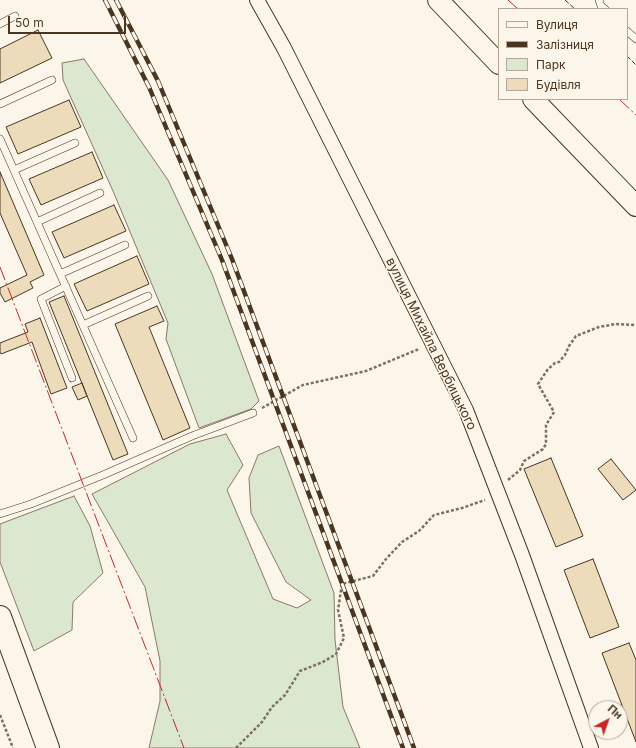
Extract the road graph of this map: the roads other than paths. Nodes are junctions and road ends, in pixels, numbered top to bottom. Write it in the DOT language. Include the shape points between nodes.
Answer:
graph roads {
  1 [pos="256,0"];
  2 [pos="438,0"];
  3 [pos="15,16"];
  4 [pos="0,24"];
  5 [pos="628,32"];
  6 [pos="636,39"];
  7 [pos="498,63"];
  8 [pos="52,80"];
  9 [pos="534,100"];
  10 [pos="0,104"];
  11 [pos="0,139"];
  12 [pos="75,143"];
  13 [pos="14,170"];
  14 [pos="100,193"];
  15 [pos="636,206"];
  16 [pos="37,222"];
  17 [pos="125,245"];
  18 [pos="60,274"];
  19 [pos="66,286"];
  20 [pos="148,296"];
  21 [pos="83,325"];
  22 [pos="72,378"];
  23 [pos="253,413"];
  24 [pos="133,438"];
  25 [pos="0,514"];
  26 [pos="0,617"];
  27 [pos="48,748"];
  28 [pos="591,748"];
  1 -- 28 [label="street, вулиця Михайла Вербицького" via="284,48 466,410 522,555"];
  2 -- 7 [label="street"];
  3 -- 4 [label="lane"];
  5 -- 6 [label="lane"];
  8 -- 10 [label="lane"];
  9 -- 15 [label="street"];
  11 -- 13 [label="lane"];
  12 -- 13 [label="lane"];
  13 -- 16 [label="lane"];
  14 -- 16 [label="lane"];
  16 -- 18 [label="lane"];
  17 -- 18 [label="lane"];
  18 -- 19 [label="lane"];
  19 -- 21 [label="lane"];
  19 -- 22 [label="lane" via="41,299"];
  20 -- 21 [label="lane"];
  21 -- 24 [label="lane"];
  23 -- 25 [label="lane" via="31,504"];
  26 -- 27 [label="main road"];
}
